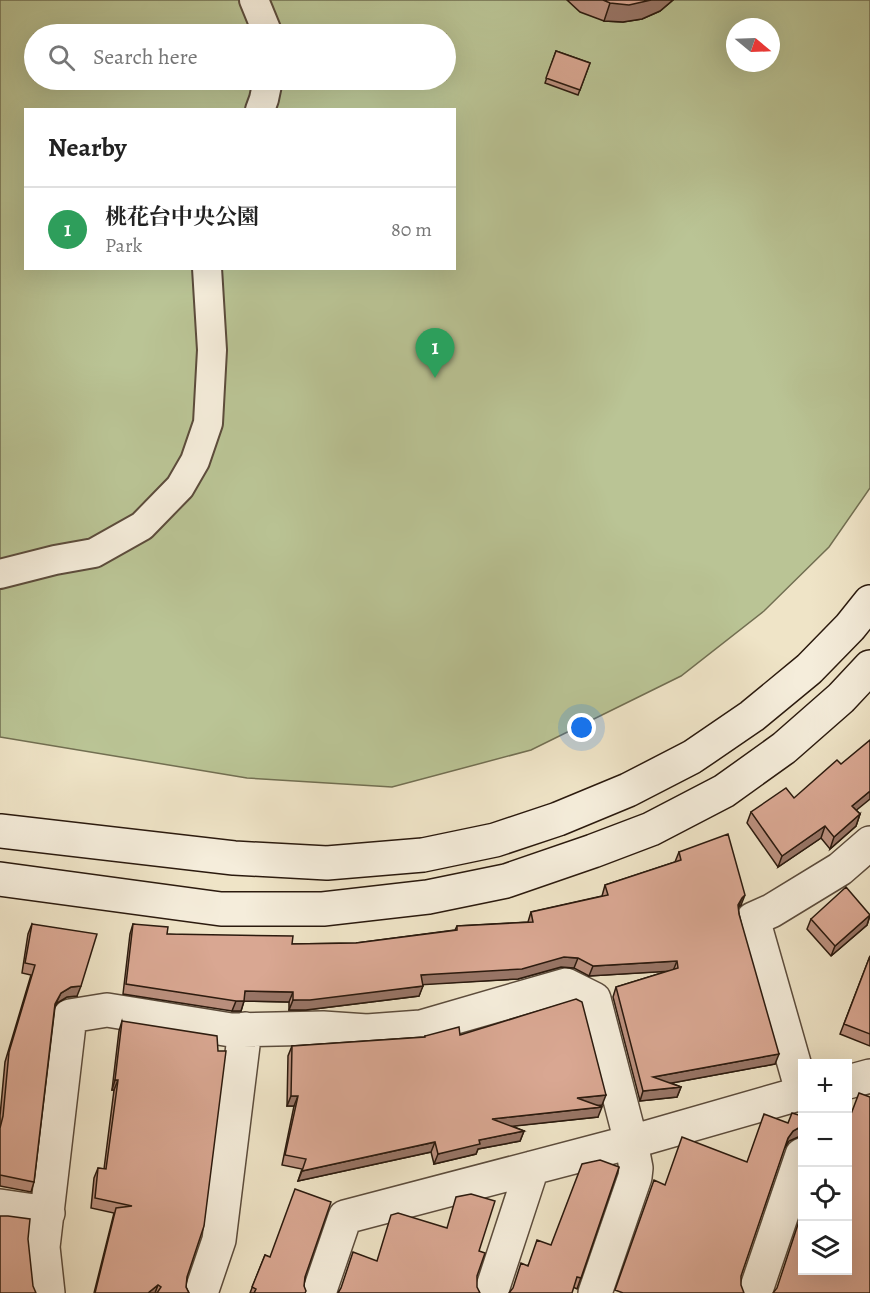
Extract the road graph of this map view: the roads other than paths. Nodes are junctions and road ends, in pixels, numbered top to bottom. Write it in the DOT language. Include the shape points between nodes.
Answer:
graph roads {
  1 [pos="254,0"];
  2 [pos="264,24"];
  3 [pos="266,90"];
  4 [pos="261,108"];
  5 [pos="207,270"];
  6 [pos="0,574"];
  7 [pos="870,602"];
  8 [pos="870,667"];
  9 [pos="0,831"];
  10 [pos="870,843"];
  11 [pos="0,879"];
  12 [pos="245,1029"];
  13 [pos="870,1076"];
  14 [pos="798,1078"];
  15 [pos="852,1081"];
  16 [pos="798,1093"];
  17 [pos="631,1142"];
  18 [pos="798,1167"];
  19 [pos="532,1168"];
  20 [pos="0,1206"];
  21 [pos="48,1213"];
  22 [pos="48,1293"];
  23 [pos="201,1293"];
  24 [pos="319,1293"];
  25 [pos="491,1293"];
  26 [pos="595,1293"];
  27 [pos="755,1293"];
  1 -- 2 [label="street"];
  3 -- 4 [label="street"];
  5 -- 6 [label="street" via="212,350 208,423 195,461 180,487 142,526 94,553"];
  7 -- 9 [label="street" via="808,669 752,716 692,757 618,795 495,840 423,855 327,862 234,858"];
  8 -- 11 [label="street" via="784,748 724,791 651,829 506,881 428,897 323,909 221,909"];
  10 -- 14 [label="street" via="840,868 753,919"];
  12 -- 17 [label="street" via="367,1031 421,1027 566,985 594,999"];
  12 -- 21 [label="street" via="107,1010 70,1016"];
  12 -- 23 [label="street" via="219,1240"];
  13 -- 15 [label="street"];
  16 -- 17 [label="street"];
  17 -- 19 [label="street"];
  17 -- 26 [label="street" via="635,1177"];
  18 -- 27 [label="street"];
  19 -- 24 [label="street" via="345,1217"];
  19 -- 25 [label="street"];
  20 -- 21 [label="street"];
  21 -- 22 [label="street" via="43,1246"];
}
